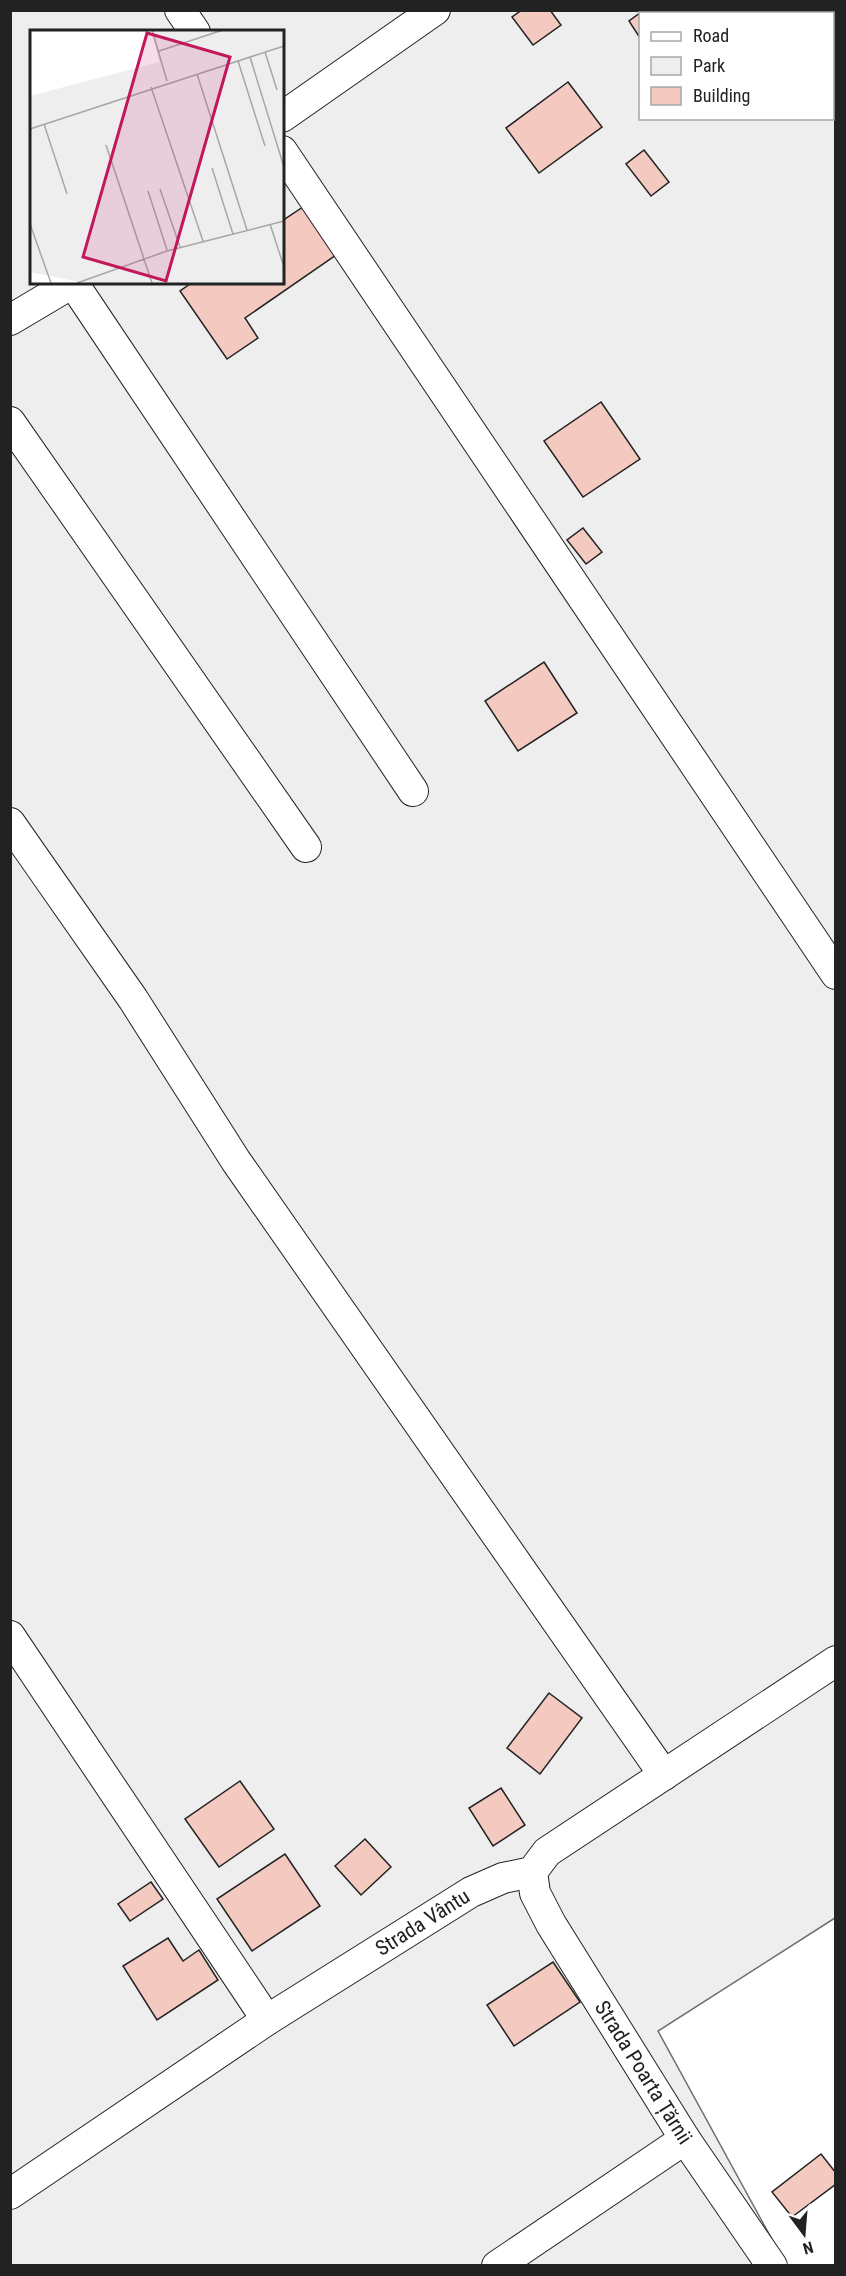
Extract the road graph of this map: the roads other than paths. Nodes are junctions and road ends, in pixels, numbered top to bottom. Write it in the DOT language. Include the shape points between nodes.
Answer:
graph roads {
  1 [pos="180,10"];
  2 [pos="435,10"];
  3 [pos="194,30"];
  4 [pos="284,116"];
  5 [pos="284,154"];
  6 [pos="71,284"];
  7 [pos="75,284"];
  8 [pos="10,320"];
  9 [pos="10,422"];
  10 [pos="413,791"];
  11 [pos="10,823"];
  12 [pos="306,847"];
  13 [pos="836,974"];
  14 [pos="10,1636"];
  15 [pos="836,1661"];
  16 [pos="664,1775"];
  17 [pos="532,1872"];
  18 [pos="267,2020"];
  19 [pos="685,2139"];
  20 [pos="10,2194"];
  21 [pos="497,2265"];
  22 [pos="772,2265"];
  1 -- 3 [label="street"];
  2 -- 4 [label="street"];
  5 -- 13 [label="street"];
  6 -- 8 [label="street"];
  7 -- 10 [label="street"];
  9 -- 12 [label="street"];
  11 -- 16 [label="street" via="133,999 236,1161"];
  14 -- 18 [label="street"];
  15 -- 16 [label="street"];
  16 -- 17 [label="street" via="547,1852"];
  17 -- 18 [label="street, Strada Vântu" via="503,1878 471,1892"];
  17 -- 19 [label="street, Strada Poarta Țărnii" via="535,1893 551,1924"];
  18 -- 20 [label="street, Strada Vântu"];
  19 -- 21 [label="street"];
  19 -- 22 [label="street, Strada Poarta Țărnii"];
}
